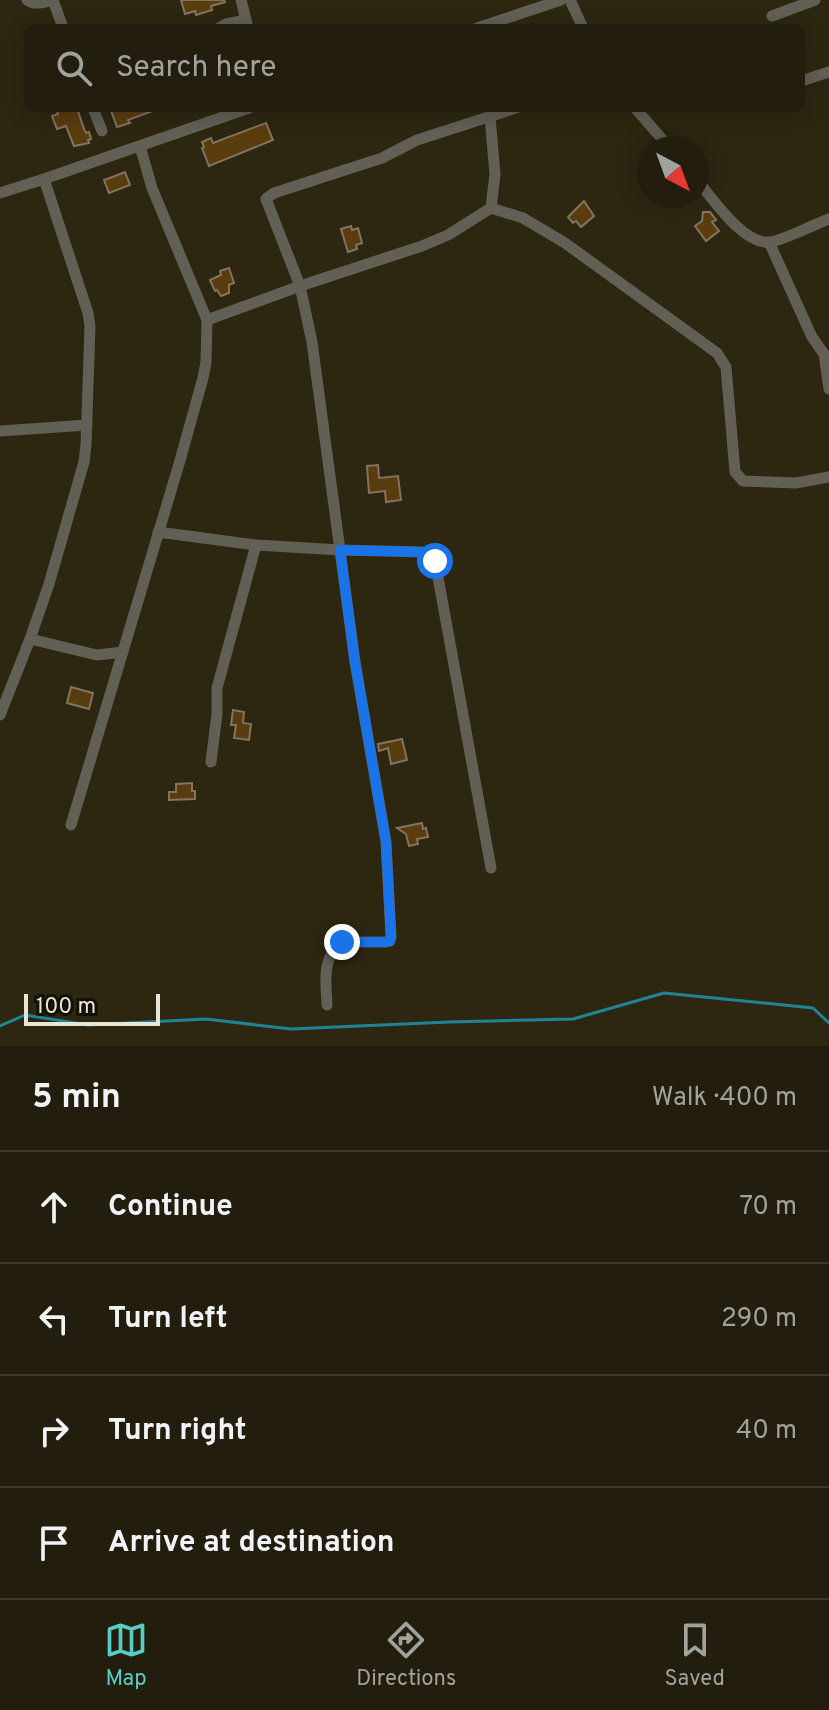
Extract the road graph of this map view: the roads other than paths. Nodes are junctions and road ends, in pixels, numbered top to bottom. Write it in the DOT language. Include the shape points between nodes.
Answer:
graph roads {
  1 [pos="27,0"];
  2 [pos="53,0"];
  3 [pos="241,0"];
  4 [pos="561,0"];
  5 [pos="570,0"];
  6 [pos="815,0"];
  7 [pos="772,16"];
  8 [pos="62,24"];
  9 [pos="226,24"];
  10 [pos="247,24"];
  11 [pos="489,24"];
  12 [pos="581,24"];
  13 [pos="829,72"];
  14 [pos="805,80"];
  15 [pos="95,112"];
  16 [pos="238,112"];
  17 [pos="504,112"];
  18 [pos="638,112"];
  19 [pos="490,117"];
  20 [pos="102,131"];
  21 [pos="660,136"];
  22 [pos="140,146"];
  23 [pos="44,179"];
  24 [pos="0,193"];
  25 [pos="709,194"];
  26 [pos="491,208"];
  27 [pos="829,219"];
  28 [pos="769,242"];
  29 [pos="300,286"];
  30 [pos="207,320"];
  31 [pos="829,389"];
  32 [pos="87,425"];
  33 [pos="0,431"];
  34 [pos="829,477"];
  35 [pos="158,532"];
  36 [pos="256,545"];
  37 [pos="340,550"];
  38 [pos="30,639"];
  39 [pos="123,652"];
  40 [pos="0,715"];
  41 [pos="211,762"];
  42 [pos="71,825"];
  43 [pos="491,868"];
  44 [pos="327,1005"];
  1 -- 2 [label="street"];
  2 -- 8 [label="street"];
  3 -- 10 [label="street"];
  4 -- 11 [label="street"];
  5 -- 12 [label="street"];
  6 -- 7 [label="street"];
  9 -- 10 [label="street"];
  13 -- 14 [label="street"];
  15 -- 20 [label="street"];
  16 -- 22 [label="street"];
  17 -- 19 [label="street"];
  18 -- 21 [label="street"];
  19 -- 26 [label="street" via="495,174"];
  19 -- 29 [label="street" via="266,199"];
  22 -- 23 [label="street"];
  22 -- 30 [label="street"];
  23 -- 24 [label="street"];
  23 -- 32 [label="street" via="88,313"];
  25 -- 28 [label="street" via="736,227"];
  26 -- 29 [label="street" via="437,240"];
  26 -- 34 [label="street" via="523,218 565,243 717,353 726,367 735,472 743,481 796,483"];
  27 -- 28 [label="street"];
  28 -- 31 [label="street" via="824,354"];
  29 -- 30 [label="street"];
  29 -- 37 [label="street"];
  30 -- 35 [label="street" via="203,378"];
  32 -- 33 [label="street"];
  32 -- 38 [label="street" via="84,462"];
  35 -- 36 [label="street"];
  35 -- 39 [label="street"];
  36 -- 37 [label="street"];
  36 -- 41 [label="street" via="217,688"];
  37 -- 43 [label="street" via="422,552 435,561"];
  37 -- 44 [label="street" via="386,842 391,937 386,942 338,944 327,963"];
  38 -- 39 [label="street" via="97,655"];
  38 -- 40 [label="street"];
  39 -- 42 [label="street"];
}
